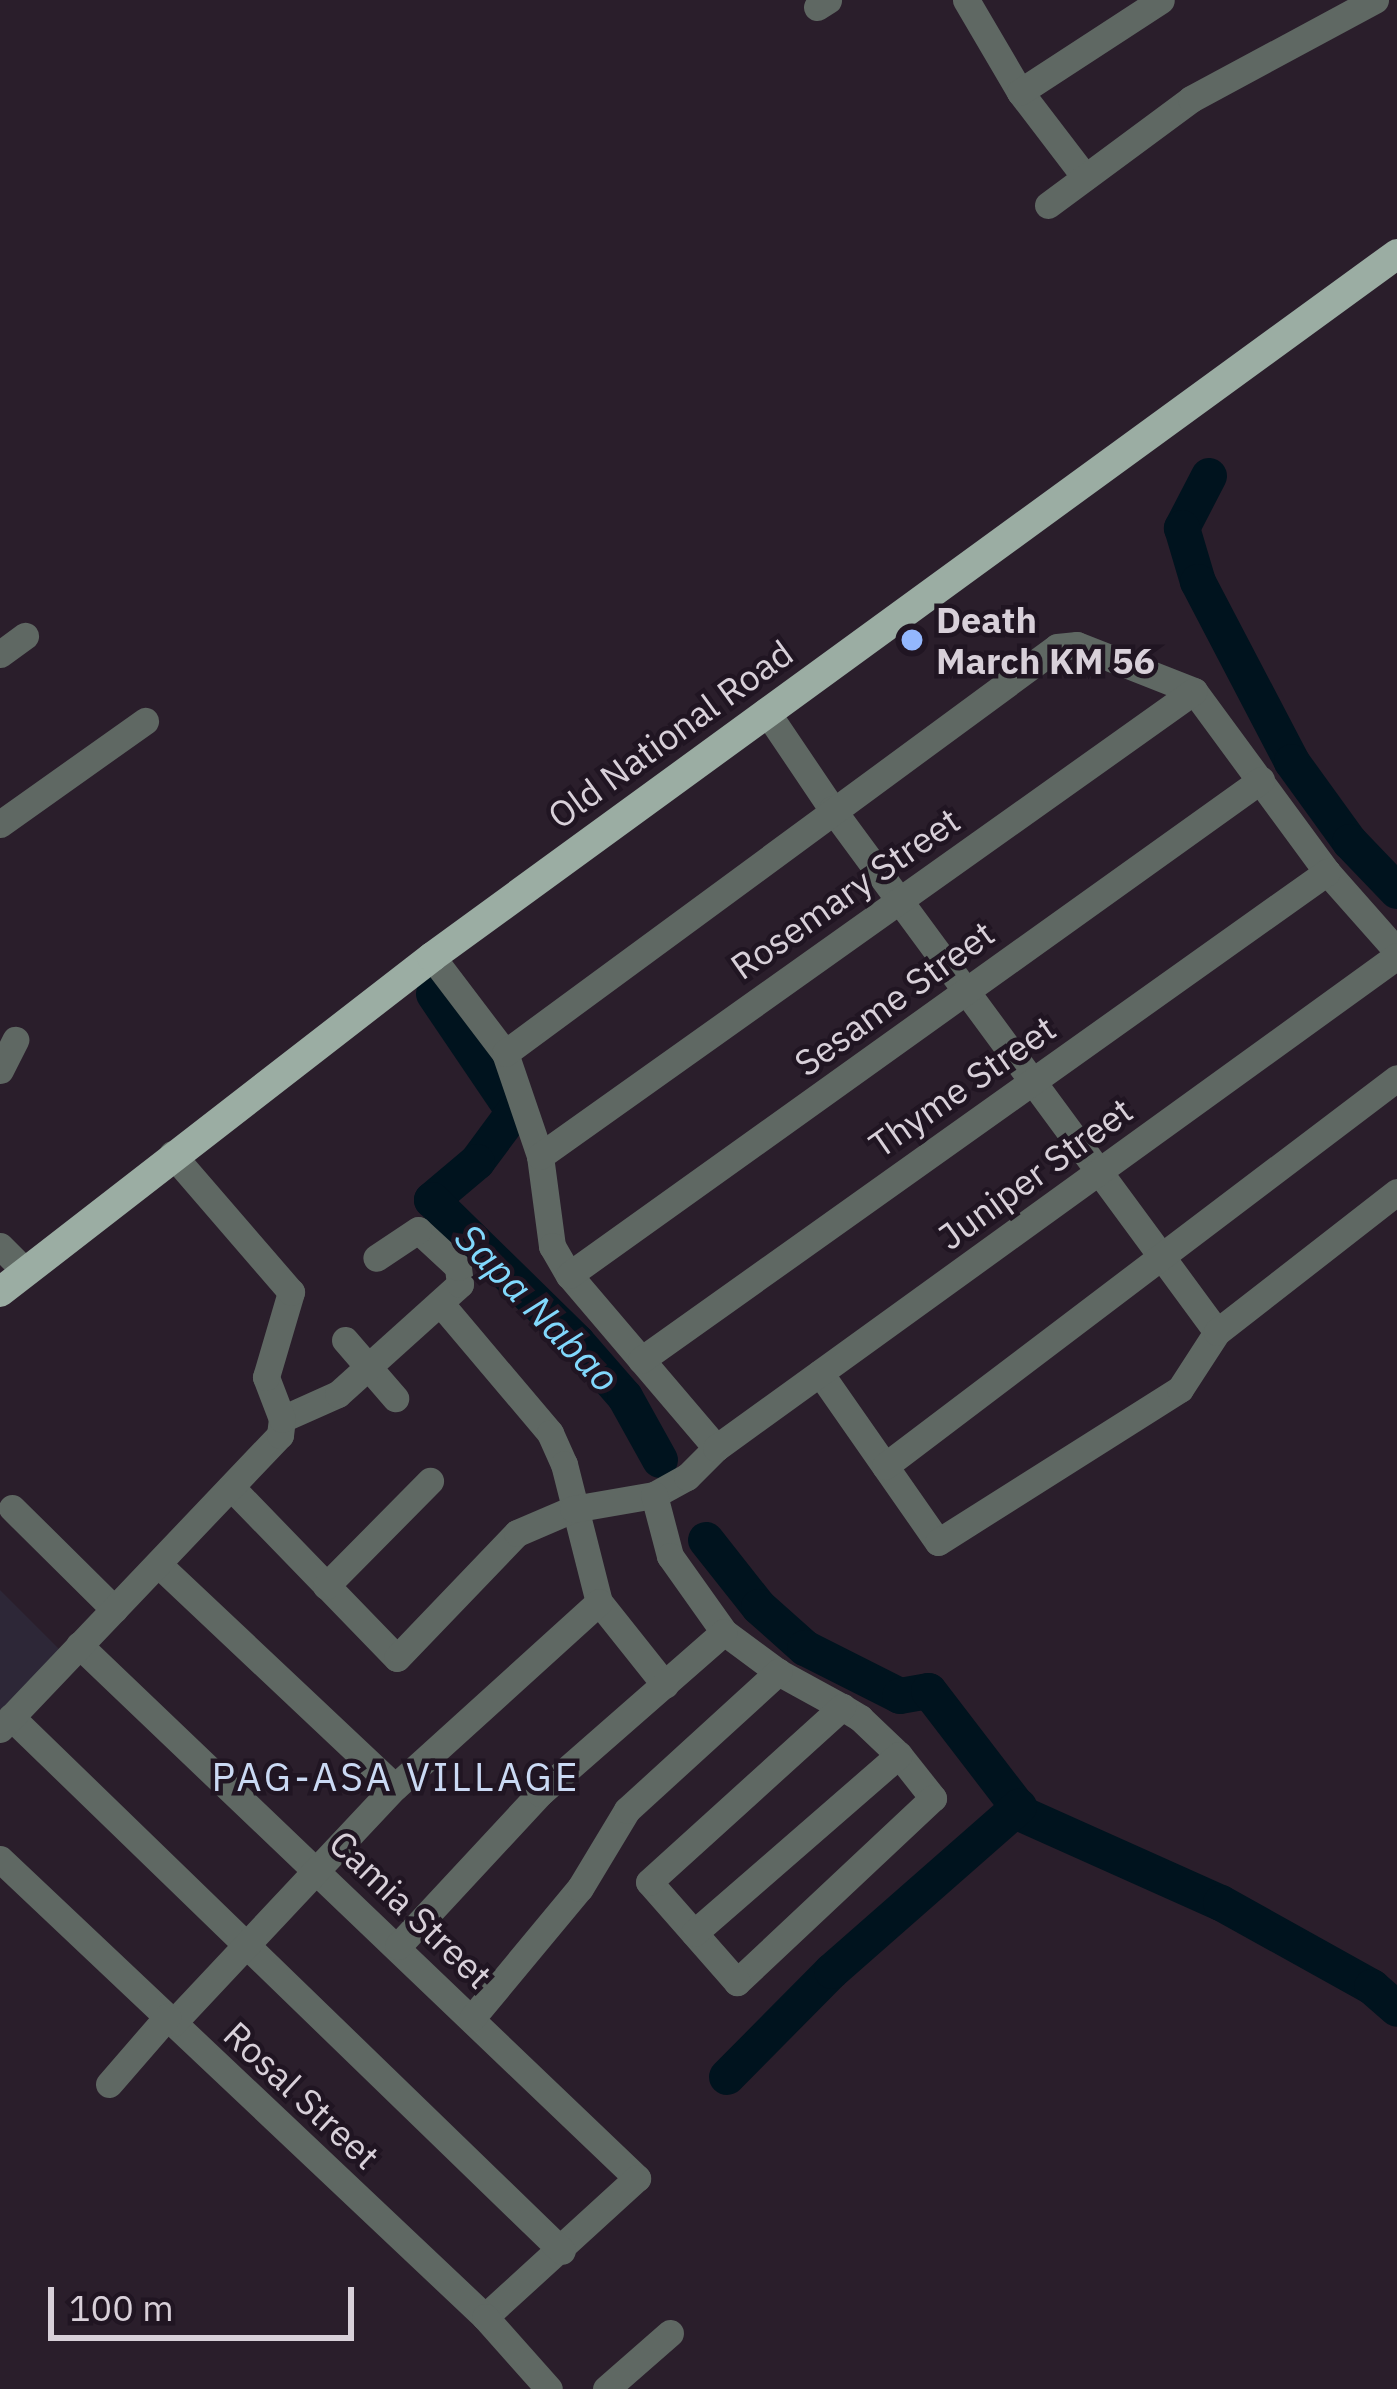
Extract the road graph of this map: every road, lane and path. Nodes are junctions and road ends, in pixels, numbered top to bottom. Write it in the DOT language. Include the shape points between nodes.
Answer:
graph roads {
  1 [pos="966,0"];
  2 [pos="1161,0"];
  3 [pos="1375,0"];
  4 [pos="1020,92"];
  5 [pos="1085,177"];
  6 [pos="1048,205"];
  7 [pos="1397,254"];
  8 [pos="25,636"];
  9 [pos="0,654"];
  10 [pos="1194,691"];
  11 [pos="766,712"];
  12 [pos="145,721"];
  13 [pos="1261,780"];
  14 [pos="832,809"];
  15 [pos="0,824"];
  16 [pos="1327,872"];
  17 [pos="898,898"];
  18 [pos="1397,954"];
  19 [pos="433,957"];
  20 [pos="966,991"];
  21 [pos="15,1040"];
  22 [pos="505,1053"];
  23 [pos="0,1070"];
  24 [pos="1397,1078"];
  25 [pos="1033,1080"];
  26 [pos="172,1154"];
  27 [pos="539,1156"];
  28 [pos="1100,1171"];
  29 [pos="1397,1192"];
  30 [pos="0,1246"];
  31 [pos="1161,1255"];
  32 [pos="376,1258"];
  33 [pos="25,1271"];
  34 [pos="569,1275"];
  35 [pos="0,1292"];
  36 [pos="442,1304"];
  37 [pos="1217,1333"];
  38 [pos="345,1340"];
  39 [pos="641,1360"];
  40 [pos="368,1367"];
  41 [pos="820,1373"];
  42 [pos="394,1398"];
  43 [pos="282,1419"];
  44 [pos="716,1448"];
  45 [pos="885,1466"];
  46 [pos="430,1481"];
  47 [pos="231,1487"];
  48 [pos="654,1495"];
  49 [pos="11,1508"];
  50 [pos="574,1509"];
  51 [pos="158,1564"];
  52 [pos="326,1586"];
  53 [pos="599,1602"];
  54 [pos="114,1609"];
  55 [pos="724,1632"];
  56 [pos="79,1646"];
  57 [pos="778,1672"];
  58 [pos="665,1685"];
  59 [pos="842,1707"];
  60 [pos="6,1723"];
  61 [pos="899,1755"];
  62 [pos="395,1787"];
  63 [pos="0,1859"];
  64 [pos="318,1869"];
  65 [pos="694,1933"];
  66 [pos="247,1945"];
  67 [pos="398,1946"];
  68 [pos="472,2018"];
  69 [pos="170,2020"];
  70 [pos="109,2084"];
  71 [pos="562,2252"];
  72 [pos="485,2318"];
  73 [pos="670,2333"];
  74 [pos="549,2389"];
  75 [pos="605,2389"];
  1 -- 4 [label="street"];
  2 -- 4 [label="street"];
  3 -- 5 [label="street" via="1191,99"];
  4 -- 5 [label="street"];
  5 -- 6 [label="street"];
  7 -- 11 [label="main road, Old National Road"];
  8 -- 9 [label="street"];
  10 -- 13 [label="street"];
  10 -- 14 [label="street" via="1077,645 1058,646"];
  10 -- 17 [label="street, Rosemary Street"];
  11 -- 14 [label="street"];
  11 -- 19 [label="main road, Old National Road"];
  12 -- 15 [label="street"];
  13 -- 16 [label="street"];
  13 -- 20 [label="street, Sesame Street"];
  14 -- 17 [label="street"];
  14 -- 22 [label="street"];
  16 -- 18 [label="street"];
  16 -- 25 [label="street, Thyme Street"];
  17 -- 20 [label="street"];
  17 -- 27 [label="street, Rosemary Street"];
  18 -- 28 [label="street, Juniper Street"];
  19 -- 22 [label="street"];
  19 -- 26 [label="main road, Old National Road"];
  20 -- 25 [label="street"];
  20 -- 34 [label="street, Sesame Street"];
  21 -- 23 [label="street"];
  22 -- 27 [label="street"];
  24 -- 31 [label="street"];
  25 -- 28 [label="street"];
  25 -- 39 [label="street, Thyme Street"];
  26 -- 33 [label="main road, Old National Road"];
  26 -- 43 [label="street" via="291,1292 266,1377"];
  27 -- 34 [label="street" via="552,1246"];
  28 -- 31 [label="street"];
  28 -- 41 [label="street, Juniper Street"];
  29 -- 37 [label="street"];
  30 -- 33 [label="street"];
  31 -- 37 [label="street"];
  31 -- 45 [label="street"];
  32 -- 36 [label="street" via="418,1230 461,1274"];
  33 -- 35 [label="main road, Old National Road"];
  34 -- 39 [label="street"];
  36 -- 40 [label="street"];
  36 -- 50 [label="street" via="550,1433"];
  37 -- 45 [label="street" via="1180,1389 938,1541"];
  38 -- 40 [label="street"];
  39 -- 44 [label="street"];
  40 -- 42 [label="street"];
  40 -- 43 [label="street" via="338,1394"];
  41 -- 44 [label="street, Juniper Street"];
  41 -- 45 [label="street"];
  43 -- 47 [label="street" via="280,1435"];
  44 -- 48 [label="street, Juniper Street"];
  46 -- 52 [label="street"];
  47 -- 51 [label="street"];
  47 -- 52 [label="street"];
  48 -- 50 [label="street"];
  48 -- 55 [label="street" via="670,1556"];
  49 -- 54 [label="street"];
  50 -- 52 [label="street" via="517,1533 397,1658"];
  50 -- 53 [label="street"];
  51 -- 54 [label="street"];
  51 -- 62 [label="street"];
  53 -- 58 [label="street"];
  53 -- 62 [label="street"];
  54 -- 56 [label="street"];
  55 -- 57 [label="street"];
  55 -- 58 [label="street"];
  56 -- 60 [label="street"];
  56 -- 64 [label="street, Camia Street"];
  57 -- 59 [label="street"];
  57 -- 68 [label="street" via="628,1810 580,1888"];
  58 -- 67 [label="street" via="540,1793"];
  59 -- 61 [label="street"];
  59 -- 65 [label="street" via="649,1882"];
  60 -- 66 [label="street"];
  61 -- 65 [label="street"];
  61 -- 65 [label="street" via="933,1798 737,1982"];
  62 -- 64 [label="street"];
  63 -- 69 [label="street, Rosal Street"];
  64 -- 66 [label="street"];
  64 -- 67 [label="street, Camia Street"];
  66 -- 69 [label="street"];
  66 -- 71 [label="street"];
  67 -- 68 [label="street, Camia Street"];
  68 -- 71 [label="street, Camia Street" via="638,2178"];
  69 -- 70 [label="street"];
  69 -- 72 [label="street, Rosal Street"];
  71 -- 72 [label="street"];
  72 -- 74 [label="street, Rosal Street"];
  73 -- 75 [label="street"];
}
